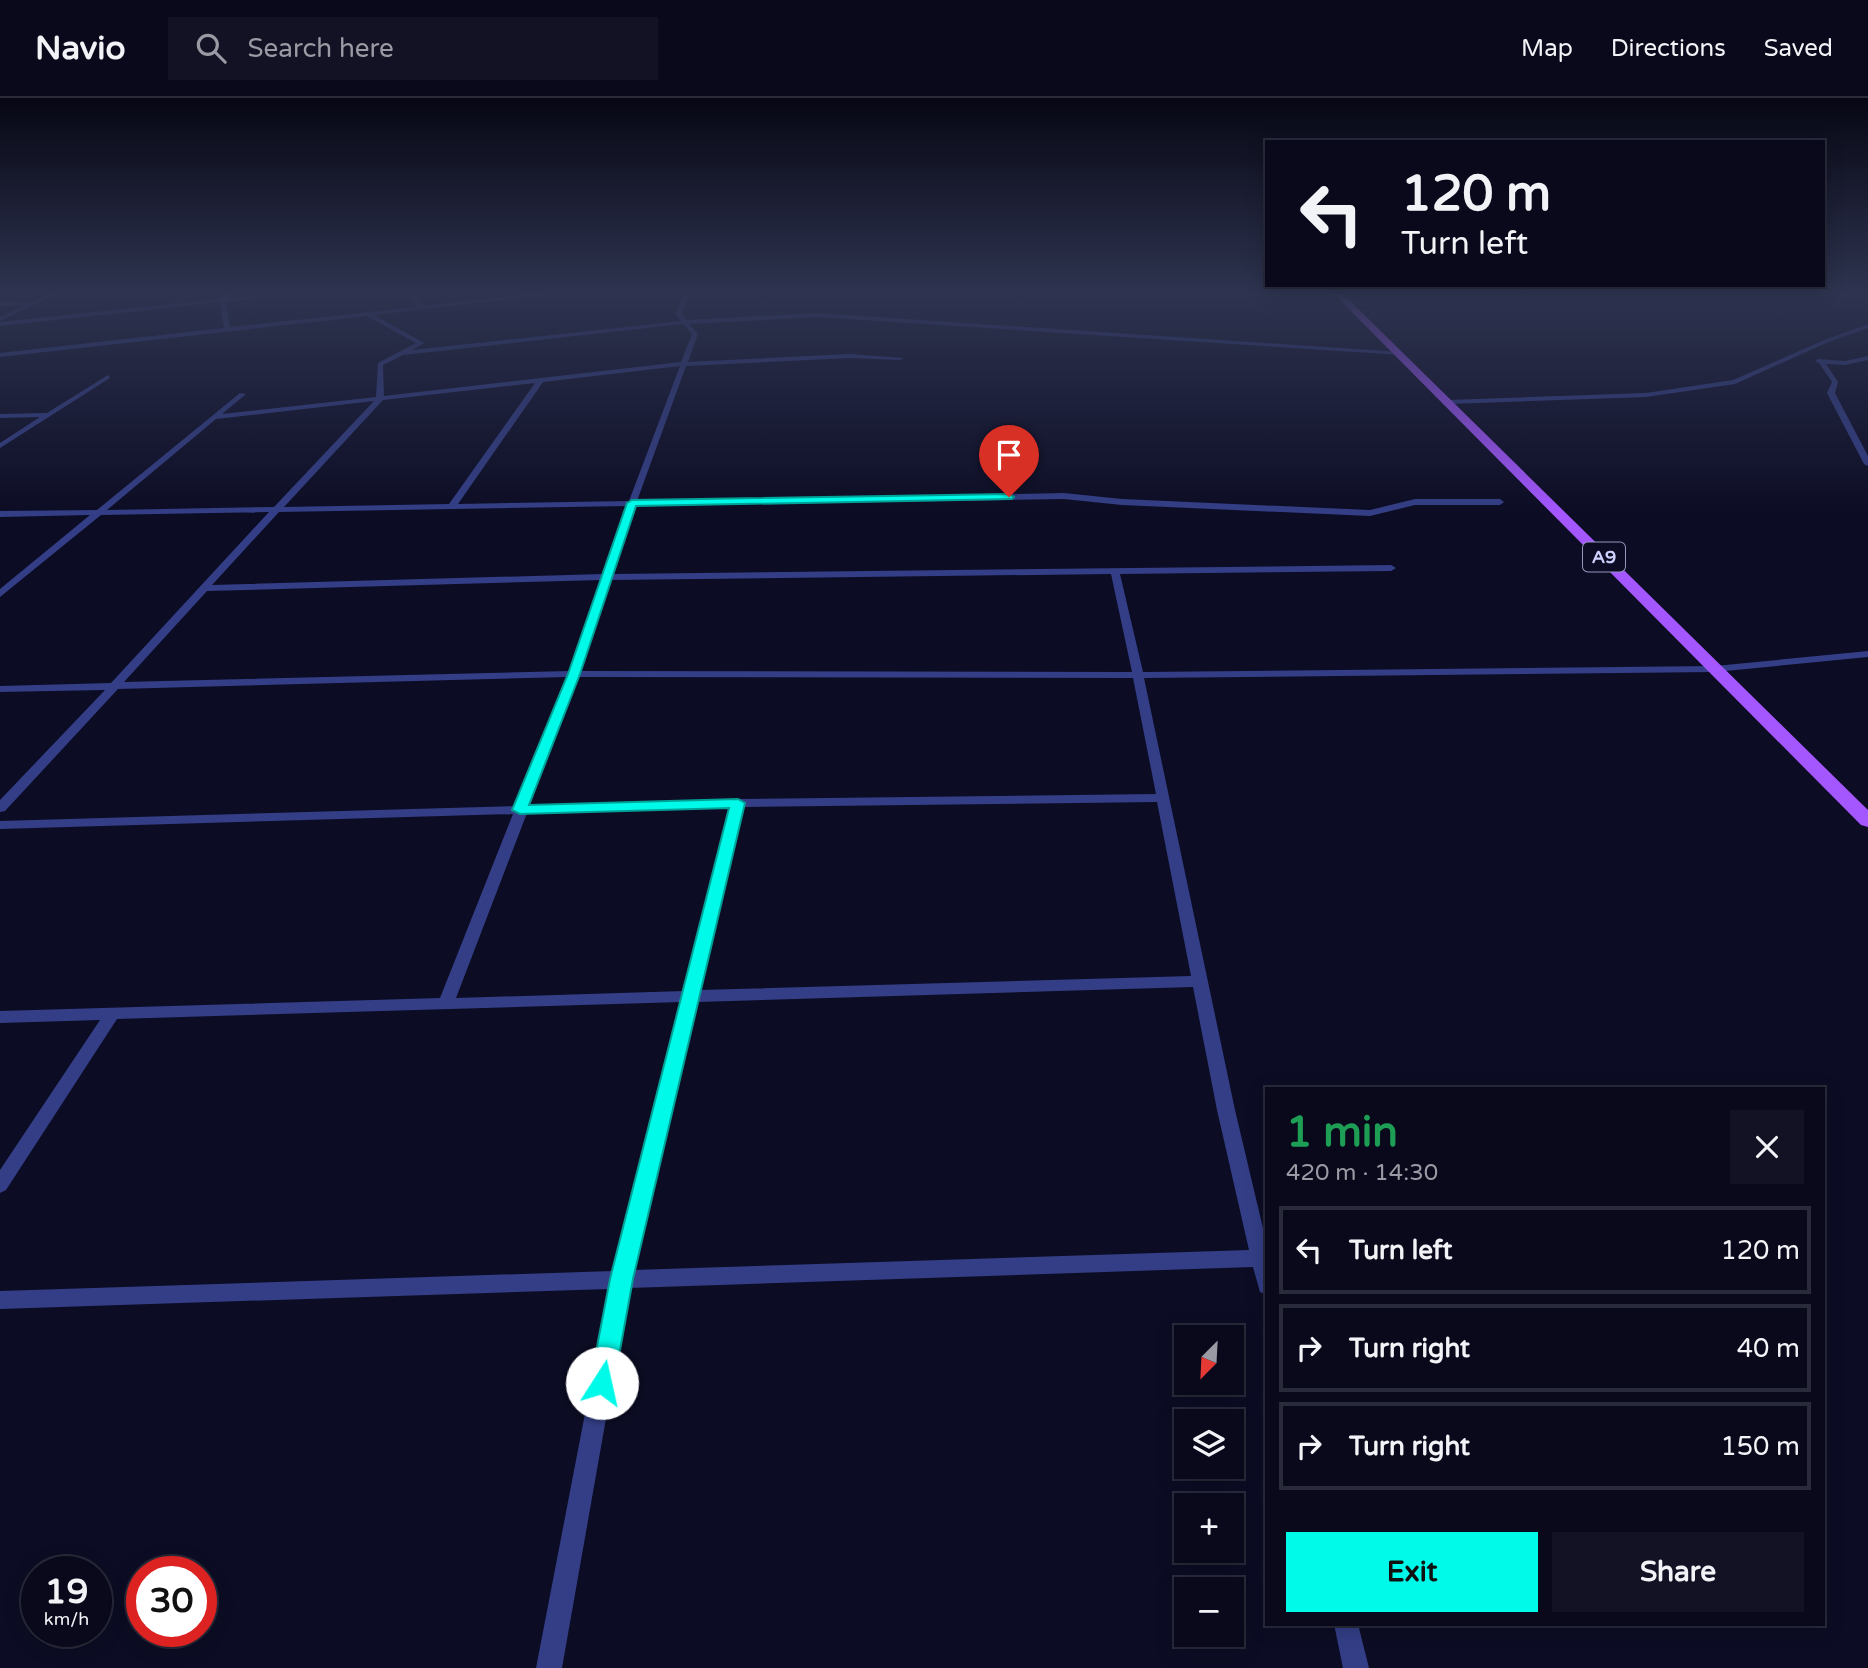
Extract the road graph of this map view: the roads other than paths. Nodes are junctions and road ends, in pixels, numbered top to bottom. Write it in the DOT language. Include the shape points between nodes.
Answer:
graph roads {
  1 [pos="380,367"];
  2 [pos="664,367"];
  3 [pos="683,367"];
  4 [pos="1413,367"];
  5 [pos="1768,367"];
  6 [pos="1825,367"];
  7 [pos="108,377"];
  8 [pos="540,381"];
  9 [pos="242,394"];
  10 [pos="380,399"];
  11 [pos="1449,402"];
  12 [pos="49,415"];
  13 [pos="0,416"];
  14 [pos="214,417"];
  15 [pos="0,446"];
  16 [pos="1868,464"];
  17 [pos="1500,502"];
  18 [pos="632,503"];
  19 [pos="452,506"];
  20 [pos="274,509"];
  21 [pos="100,512"];
  22 [pos="0,514"];
  23 [pos="1391,568"];
  24 [pos="1115,571"];
  25 [pos="606,577"];
  26 [pos="203,588"];
  27 [pos="0,594"];
  28 [pos="1868,654"];
  29 [pos="1715,669"];
  30 [pos="574,674"];
  31 [pos="1138,675"];
  32 [pos="117,686"];
  33 [pos="0,689"];
  34 [pos="1164,799"];
  35 [pos="738,803"];
  36 [pos="0,808"];
  37 [pos="520,810"];
  38 [pos="1868,821"];
  39 [pos="0,825"];
  40 [pos="1200,981"];
  41 [pos="690,997"];
  42 [pos="446,1004"];
  43 [pos="112,1014"];
  44 [pos="0,1017"];
  45 [pos="0,1185"];
  46 [pos="1261,1258"];
  47 [pos="1265,1277"];
  48 [pos="621,1279"];
  49 [pos="0,1300"];
  50 [pos="1346,1626"];
  51 [pos="549,1668"];
  52 [pos="1356,1668"];
  1 -- 10 [label="street"];
  2 -- 8 [label="street"];
  3 -- 18 [label="street"];
  4 -- 11 [label="main road, A9"];
  5 -- 11 [label="street" via="1735,382 1646,395"];
  6 -- 16 [label="street" via="1835,382 1831,393"];
  7 -- 12 [label="street"];
  8 -- 10 [label="street"];
  8 -- 19 [label="street"];
  9 -- 14 [label="street"];
  10 -- 14 [label="street"];
  10 -- 20 [label="street"];
  11 -- 29 [label="main road, A9"];
  12 -- 13 [label="street"];
  12 -- 15 [label="street"];
  14 -- 21 [label="street"];
  17 -- 18 [label="street" via="1415,502 1370,513 1064,496"];
  18 -- 19 [label="street"];
  18 -- 25 [label="street"];
  19 -- 20 [label="street"];
  20 -- 21 [label="street"];
  20 -- 26 [label="street"];
  21 -- 22 [label="street"];
  21 -- 27 [label="street"];
  23 -- 24 [label="street"];
  24 -- 25 [label="street"];
  24 -- 31 [label="street"];
  25 -- 26 [label="street"];
  25 -- 30 [label="street"];
  26 -- 32 [label="street"];
  28 -- 29 [label="street"];
  29 -- 31 [label="street"];
  29 -- 38 [label="main road, A9"];
  30 -- 31 [label="street"];
  30 -- 32 [label="street"];
  30 -- 37 [label="street"];
  31 -- 34 [label="street"];
  32 -- 33 [label="street"];
  32 -- 36 [label="street"];
  34 -- 35 [label="street"];
  34 -- 40 [label="street"];
  35 -- 37 [label="street"];
  35 -- 41 [label="street"];
  37 -- 39 [label="street"];
  37 -- 42 [label="street"];
  40 -- 41 [label="street"];
  40 -- 46 [label="street"];
  41 -- 42 [label="street"];
  41 -- 48 [label="street"];
  42 -- 43 [label="street"];
  43 -- 44 [label="street"];
  43 -- 45 [label="street"];
  46 -- 47 [label="street"];
  46 -- 48 [label="street"];
  48 -- 49 [label="street"];
  48 -- 51 [label="street"];
  50 -- 52 [label="street"];
}
